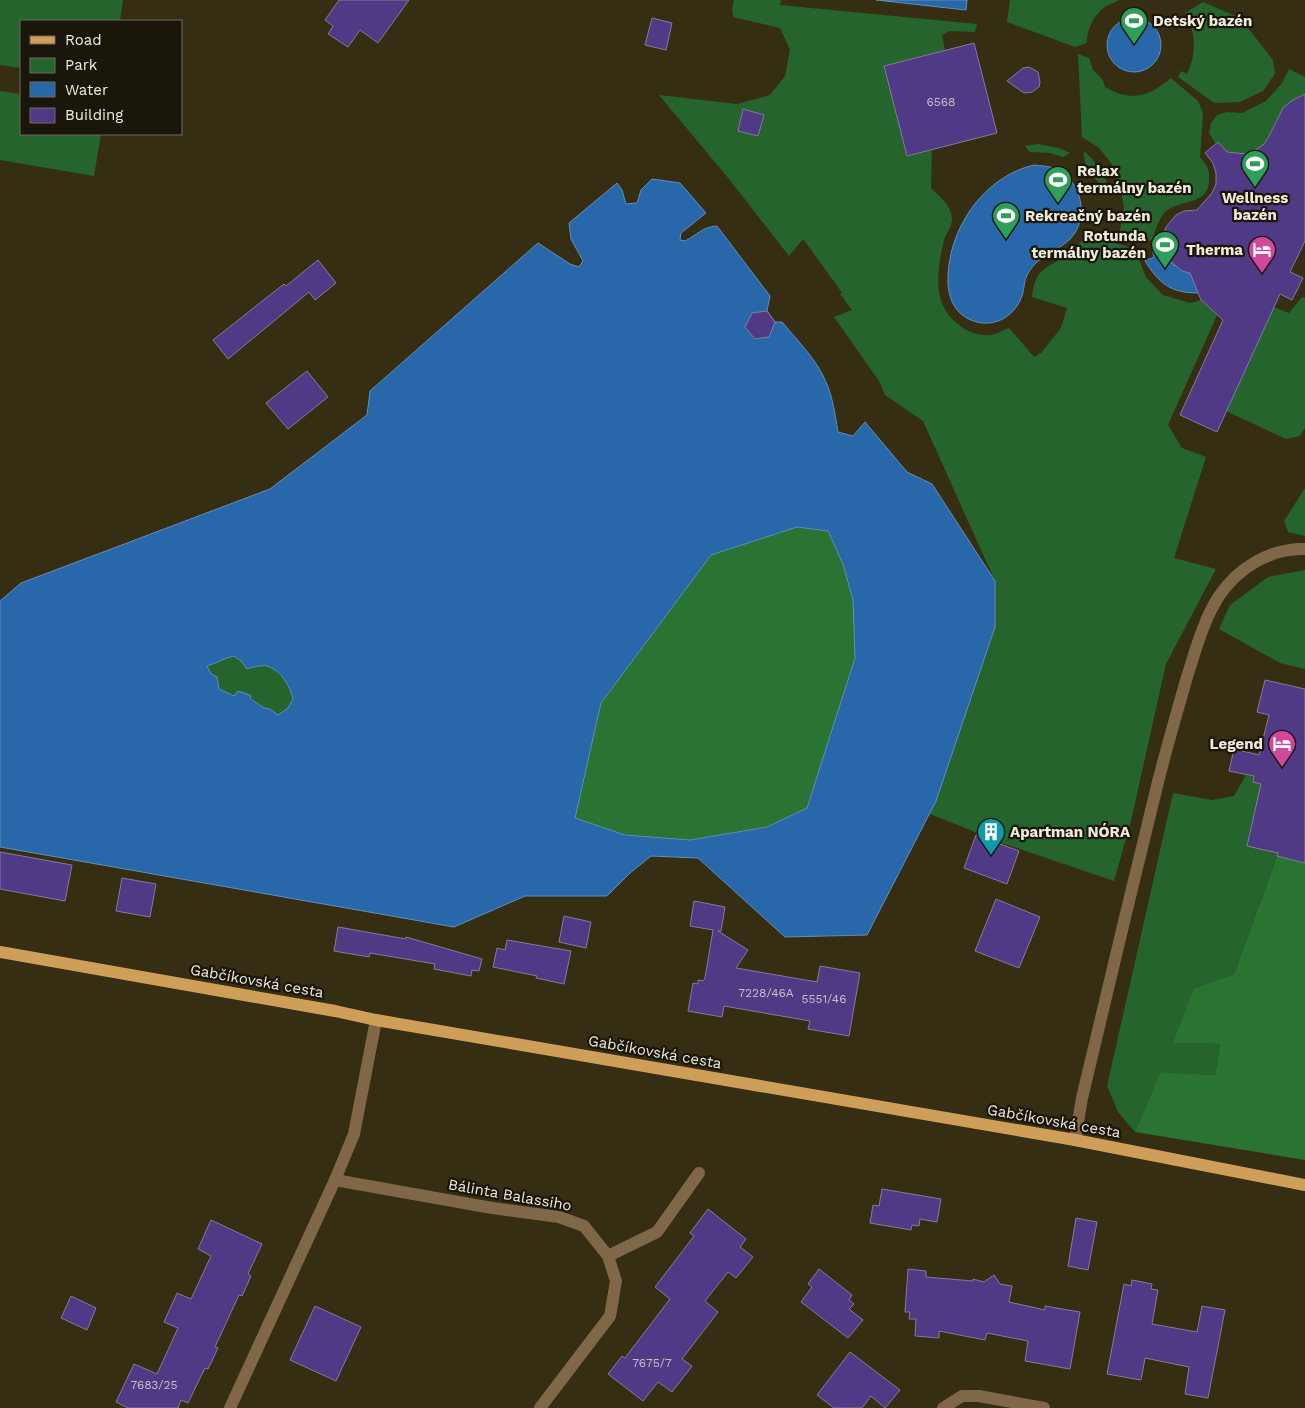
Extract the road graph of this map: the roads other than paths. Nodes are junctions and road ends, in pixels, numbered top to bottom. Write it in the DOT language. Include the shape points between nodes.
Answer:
graph roads {
  1 [pos="1305,549"];
  2 [pos="0,952"];
  3 [pos="376,1020"];
  4 [pos="1075,1140"];
  5 [pos="699,1172"];
  6 [pos="335,1180"];
  7 [pos="1305,1185"];
  8 [pos="608,1256"];
  9 [pos="230,1408"];
  10 [pos="540,1408"];
  11 [pos="943,1408"];
  12 [pos="1044,1408"];
  1 -- 4 [label="street" via="1270,555 1246,568 1220,595 1200,635 1171,728 1082,1098"];
  2 -- 3 [label="main road, Gabčíkovská cesta"];
  3 -- 4 [label="main road, Gabčíkovská cesta"];
  3 -- 6 [label="street" via="354,1134"];
  4 -- 7 [label="main road, Gabčíkovská cesta"];
  5 -- 8 [label="street" via="657,1232"];
  6 -- 8 [label="street, Bálinta Balassiho" via="559,1217 584,1226"];
  6 -- 9 [label="street"];
  8 -- 10 [label="street, Bálinta Balassiho" via="616,1281 610,1316"];
  11 -- 12 [label="street" via="962,1396 979,1396"];
}
